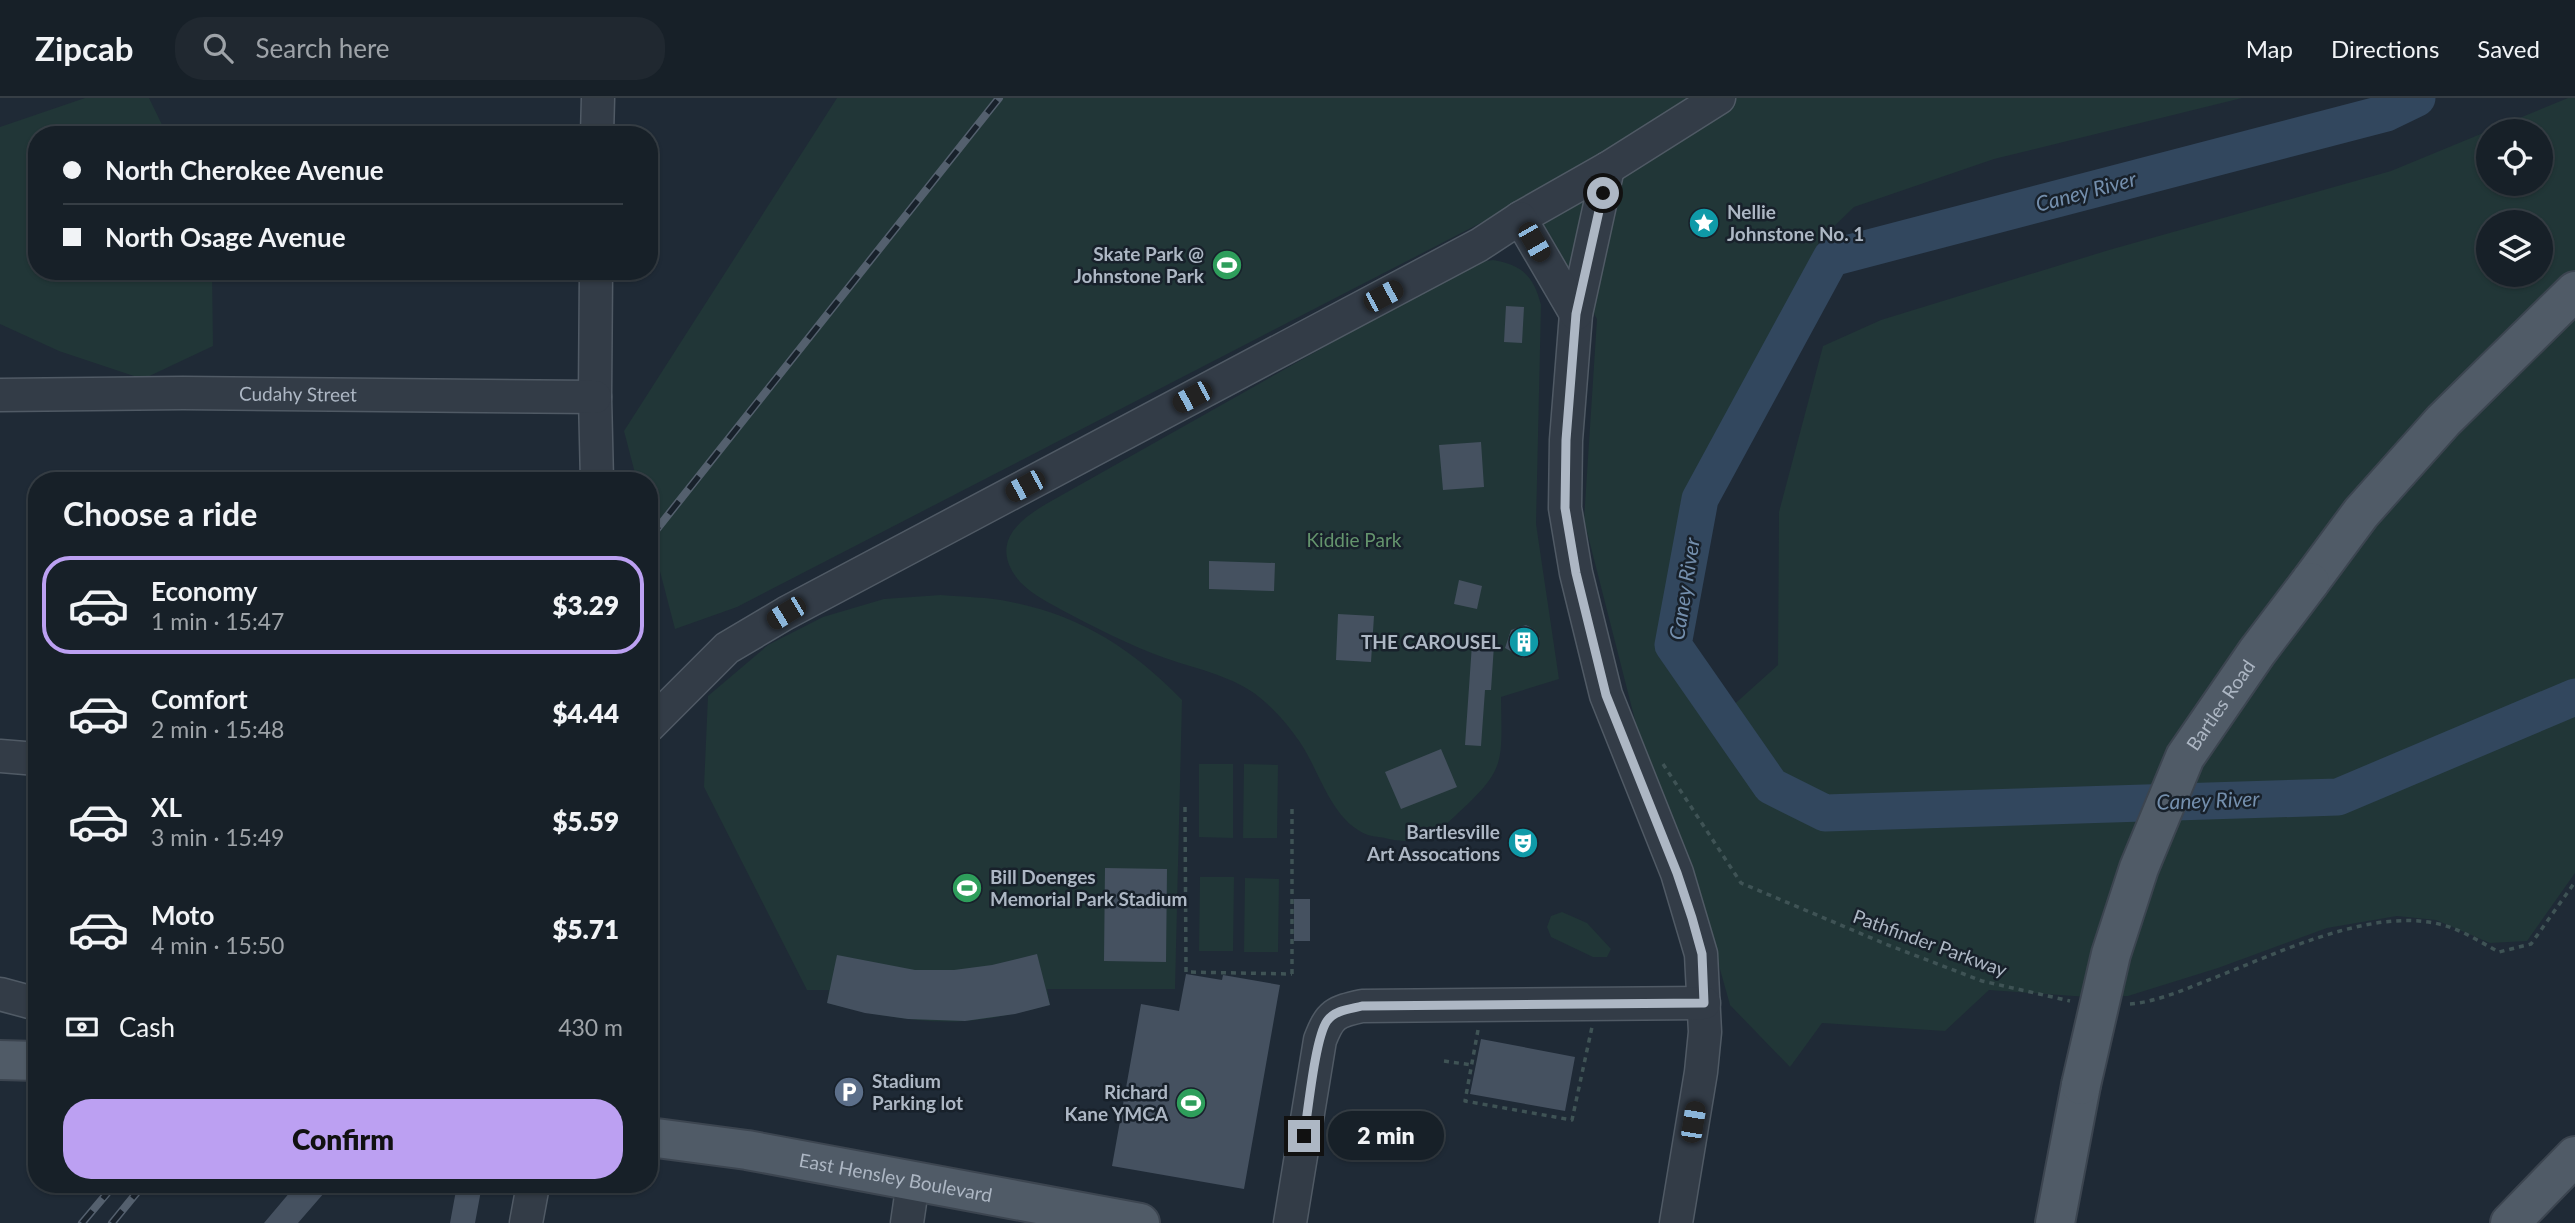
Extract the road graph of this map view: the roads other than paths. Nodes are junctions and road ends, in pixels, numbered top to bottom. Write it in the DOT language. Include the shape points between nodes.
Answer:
graph roads {
  1 [pos="598,98"];
  2 [pos="1719,98"];
  3 [pos="597,126"];
  4 [pos="1608,168"];
  5 [pos="1520,218"];
  6 [pos="596,280"];
  7 [pos="2575,291"];
  8 [pos="1576,314"];
  9 [pos="0,395"];
  10 [pos="595,397"];
  11 [pos="597,472"];
  12 [pos="658,717"];
  13 [pos="0,756"];
  14 [pos="28,758"];
  15 [pos="0,994"];
  16 [pos="28,1002"];
  17 [pos="1704,1003"];
  18 [pos="0,1060"];
  19 [pos="28,1061"];
  20 [pos="658,1138"];
  21 [pos="2575,1156"];
  22 [pos="913,1182"];
  23 [pos="532,1193"];
  24 [pos="526,1223"];
  25 [pos="906,1223"];
  26 [pos="1140,1223"];
  27 [pos="1290,1223"];
  28 [pos="1676,1223"];
  29 [pos="2055,1223"];
  30 [pos="2510,1223"];
  1 -- 3 [label="street"];
  2 -- 4 [label="street"];
  4 -- 5 [label="street"];
  4 -- 8 [label="street"];
  5 -- 8 [label="street"];
  5 -- 12 [label="street" via="1479,245 786,613 727,648"];
  6 -- 10 [label="street"];
  7 -- 29 [label="main road, Bartles Road, bridge" via="2434,432 2361,513 2185,757 2139,867 2111,954"];
  8 -- 17 [label="street" via="1565,508 1576,573 1606,695 1692,918 1702,954"];
  9 -- 10 [label="street, Cudahy Street"];
  10 -- 11 [label="street"];
  13 -- 14 [label="street"];
  15 -- 16 [label="street"];
  17 -- 27 [label="street" via="1362,1006 1339,1011 1327,1020 1320,1040"];
  17 -- 28 [label="street" via="1702,1072"];
  18 -- 19 [label="main road"];
  20 -- 22 [label="main road, East Hensley Boulevard"];
  21 -- 30 [label="main road"];
  22 -- 25 [label="street"];
  22 -- 26 [label="main road, East Hensley Boulevard"];
  23 -- 24 [label="street"];
}
